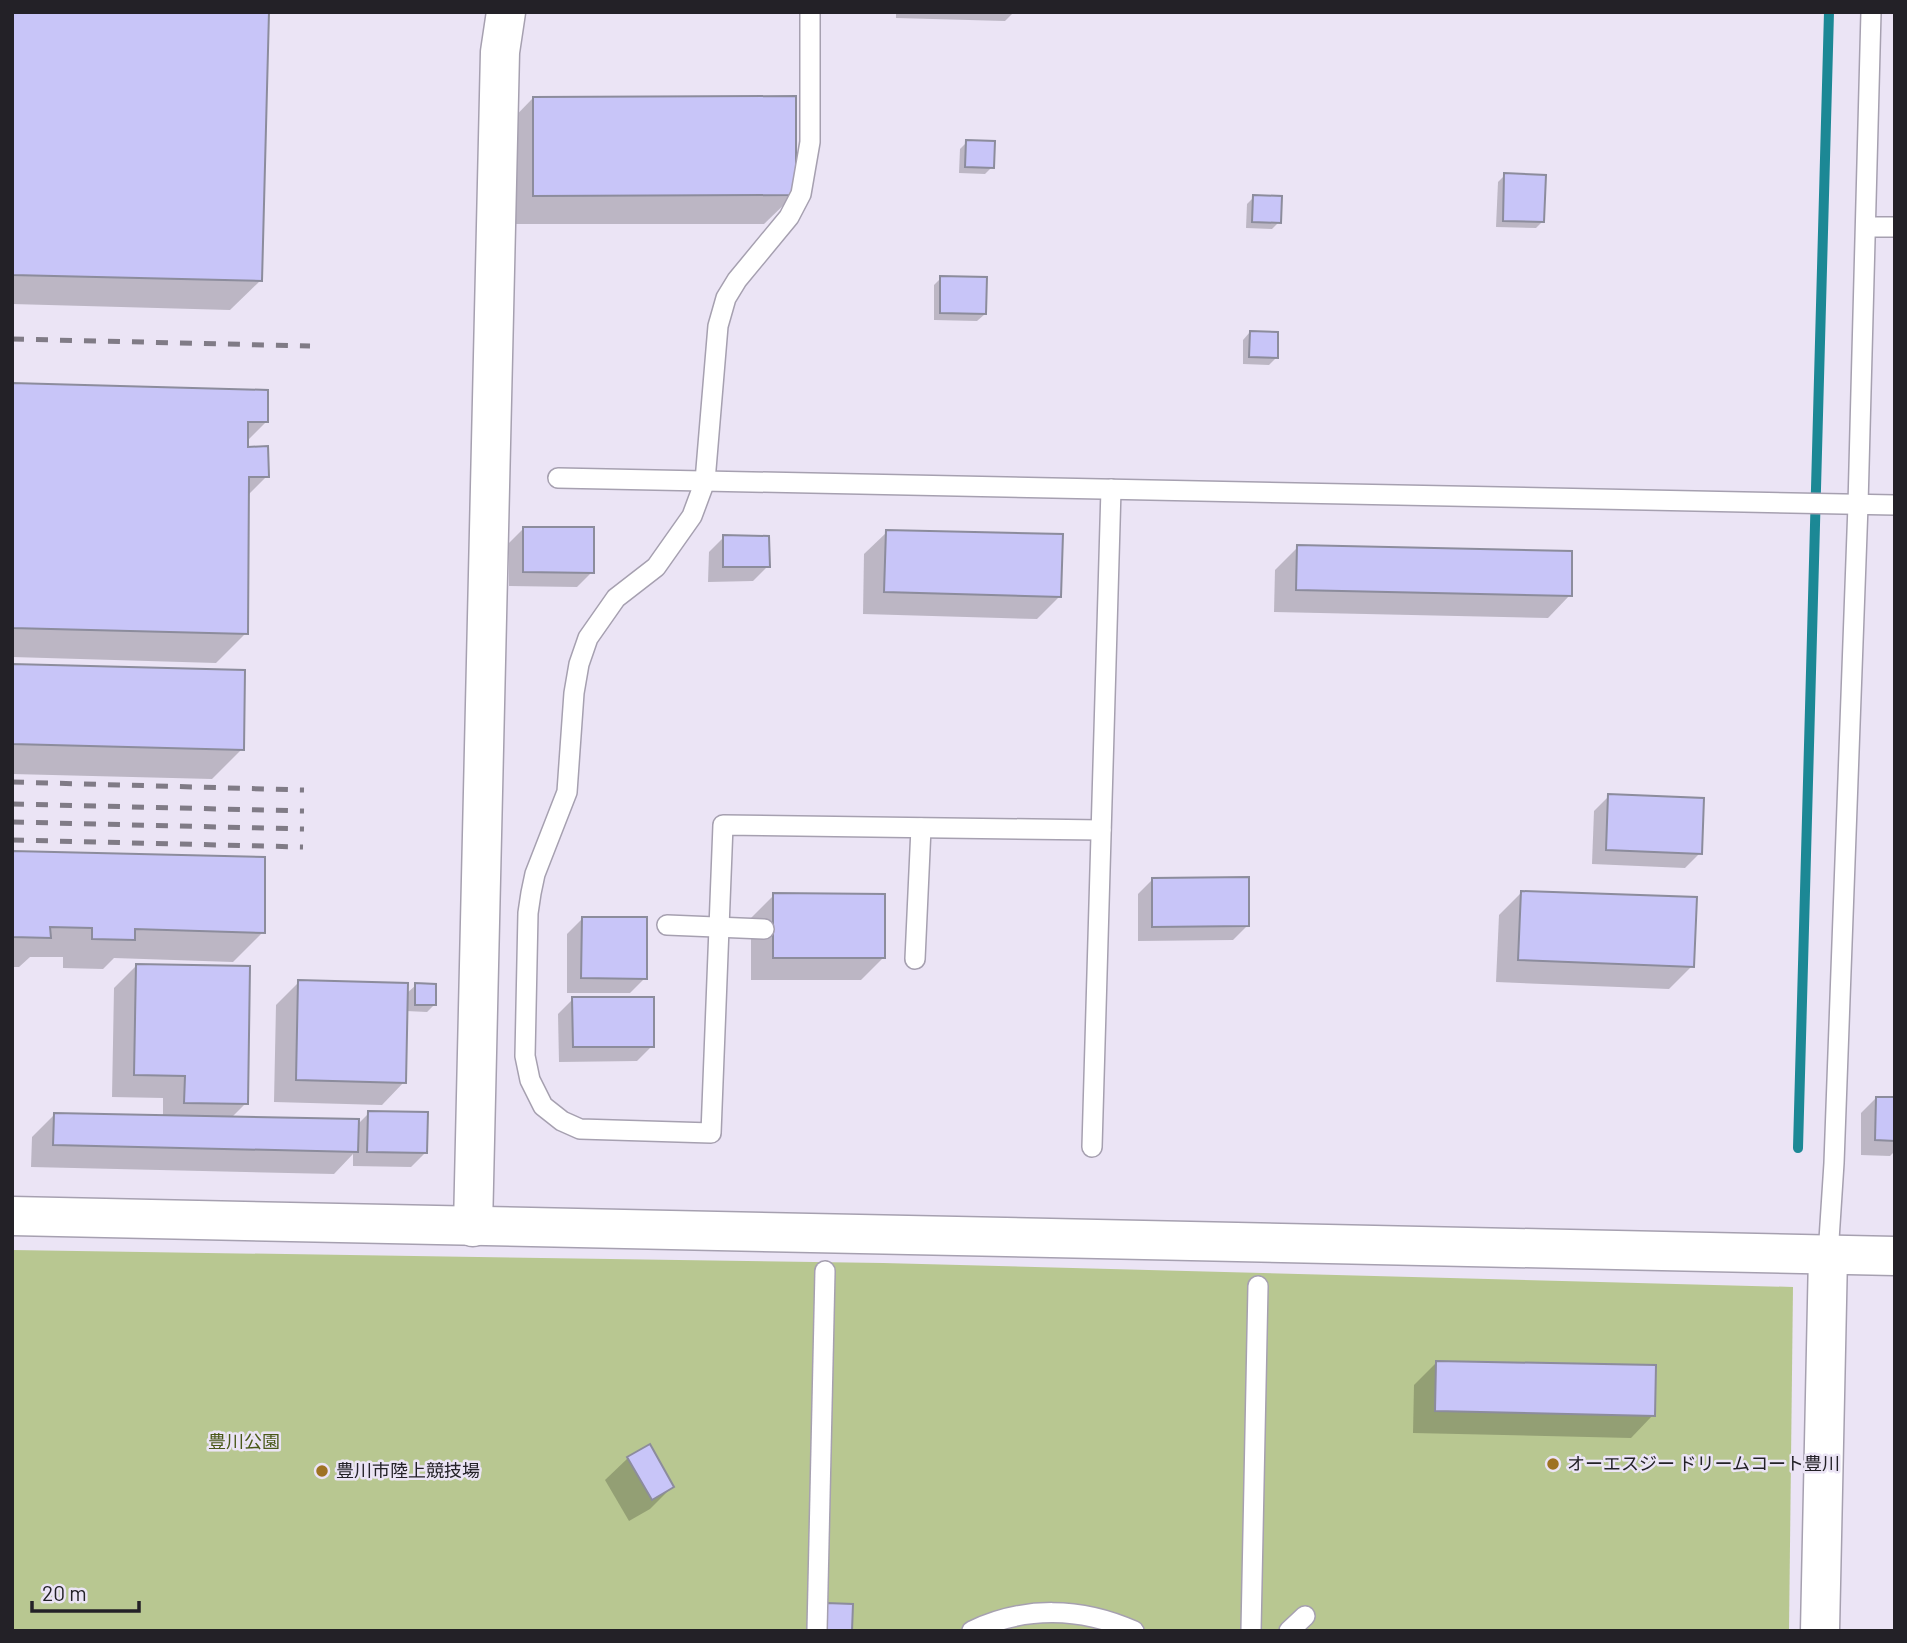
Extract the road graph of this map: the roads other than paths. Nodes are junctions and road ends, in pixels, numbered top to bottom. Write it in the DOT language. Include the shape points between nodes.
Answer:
graph roads {
  1 [pos="506,12"];
  2 [pos="810,12"];
  3 [pos="1871,12"];
  4 [pos="1866,227"];
  5 [pos="1895,227"];
  6 [pos="558,478"];
  7 [pos="705,481"];
  8 [pos="1111,489"];
  9 [pos="1858,505"];
  10 [pos="1895,505"];
  11 [pos="920,828"];
  12 [pos="1101,830"];
  13 [pos="667,925"];
  14 [pos="718,927"];
  15 [pos="764,929"];
  16 [pos="915,959"];
  17 [pos="1092,1147"];
  18 [pos="12,1216"];
  19 [pos="473,1227"];
  20 [pos="1828,1255"];
  21 [pos="1895,1256"];
  22 [pos="825,1270"];
  23 [pos="1258,1286"];
  24 [pos="1305,1616"];
  25 [pos="817,1631"];
  26 [pos="972,1631"];
  27 [pos="1134,1631"];
  28 [pos="1251,1631"];
  29 [pos="1289,1631"];
  30 [pos="1820,1631"];
  1 -- 19 [label="street" via="500,52"];
  2 -- 7 [label="lane" via="806,174 789,217 726,298 718,326"];
  3 -- 4 [label="lane"];
  4 -- 5 [label="lane"];
  4 -- 9 [label="lane"];
  6 -- 7 [label="lane"];
  7 -- 8 [label="lane"];
  7 -- 14 [label="lane" via="678,537 656,567 616,598 588,638 579,664 567,792 535,874 528,913 525,1056 543,1106 580,1129 711,1133"];
  8 -- 9 [label="lane"];
  8 -- 12 [label="lane"];
  9 -- 10 [label="lane"];
  9 -- 20 [label="lane"];
  11 -- 12 [label="lane"];
  11 -- 14 [label="lane" via="723,825"];
  11 -- 16 [label="lane"];
  12 -- 17 [label="lane"];
  13 -- 14 [label="lane"];
  14 -- 15 [label="lane"];
  18 -- 19 [label="street"];
  19 -- 20 [label="street"];
  20 -- 21 [label="street"];
  20 -- 30 [label="street"];
  22 -- 25 [label="lane"];
  23 -- 28 [label="lane"];
  24 -- 29 [label="lane"];
  26 -- 27 [label="lane" via="1012,1616 1059,1612 1091,1616"];
}
